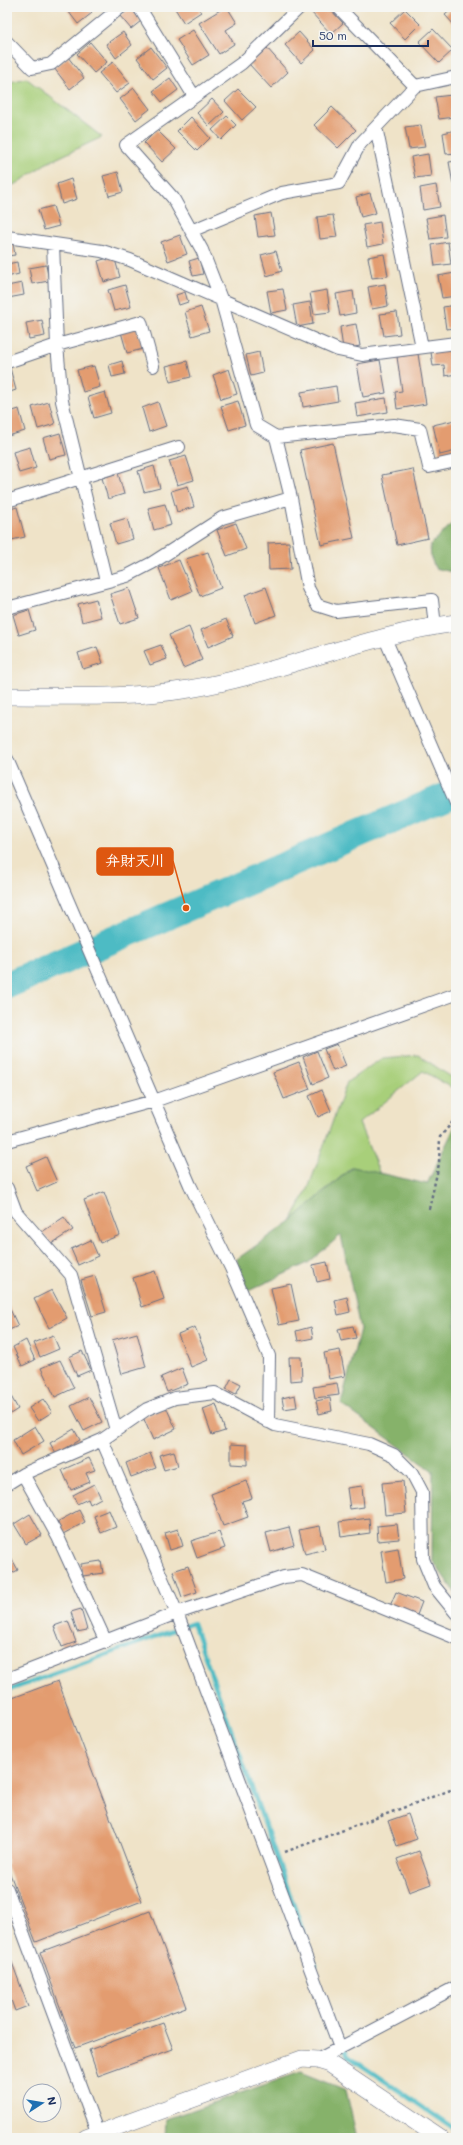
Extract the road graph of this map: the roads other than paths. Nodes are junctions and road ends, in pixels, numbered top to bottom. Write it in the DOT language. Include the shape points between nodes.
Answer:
graph roads {
  1 [pos="121,7"];
  2 [pos="139,7"];
  3 [pos="300,7"];
  4 [pos="338,7"];
  5 [pos="7,42"];
  6 [pos="456,77"];
  7 [pos="415,86"];
  8 [pos="194,96"];
  9 [pos="376,127"];
  10 [pos="192,231"];
  11 [pos="7,238"];
  12 [pos="53,244"];
  13 [pos="221,299"];
  14 [pos="456,343"];
  15 [pos="57,345"];
  16 [pos="422,347"];
  17 [pos="7,362"];
  18 [pos="153,366"];
  19 [pos="276,437"];
  20 [pos="179,447"];
  21 [pos="456,461"];
  22 [pos="80,477"];
  23 [pos="291,498"];
  24 [pos="7,501"];
  25 [pos="106,581"];
  26 [pos="7,608"];
  27 [pos="456,623"];
  28 [pos="435,626"];
  29 [pos="384,636"];
  30 [pos="7,696"];
  31 [pos="7,759"];
  32 [pos="456,803"];
  33 [pos="456,994"];
  34 [pos="154,1100"];
  35 [pos="7,1141"];
  36 [pos="7,1188"];
  37 [pos="268,1422"];
  38 [pos="116,1430"];
  39 [pos="102,1440"];
  40 [pos="23,1474"];
  41 [pos="8,1480"];
  42 [pos="177,1613"];
  43 [pos="456,1613"];
  44 [pos="456,1638"];
  45 [pos="106,1642"];
  46 [pos="7,1679"];
  47 [pos="7,1889"];
  48 [pos="456,1987"];
  49 [pos="340,2048"];
  50 [pos="317,2060"];
  51 [pos="92,2136"];
  52 [pos="440,2138"];
  1 -- 5 [label="street" via="51,64 32,68"];
  2 -- 8 [label="street"];
  3 -- 8 [label="street" via="242,63"];
  4 -- 7 [label="street"];
  6 -- 7 [label="street"];
  7 -- 9 [label="street"];
  8 -- 10 [label="street" via="126,145 173,198"];
  9 -- 10 [label="street" via="360,144 339,182 282,193"];
  9 -- 16 [label="street"];
  10 -- 13 [label="street"];
  11 -- 12 [label="street"];
  12 -- 13 [label="street" via="102,251 130,260"];
  12 -- 15 [label="street"];
  13 -- 16 [label="street" via="338,350 362,355"];
  13 -- 19 [label="street" via="256,425"];
  14 -- 16 [label="street"];
  15 -- 17 [label="street"];
  15 -- 18 [label="street" via="142,322"];
  15 -- 22 [label="street" via="62,401"];
  19 -- 21 [label="street" via="394,425 420,429 429,467"];
  19 -- 23 [label="street"];
  20 -- 22 [label="street"];
  22 -- 24 [label="street"];
  22 -- 25 [label="street"];
  23 -- 25 [label="street" via="222,518 152,563 127,576"];
  23 -- 28 [label="street" via="308,588 318,605 336,611 432,600"];
  25 -- 26 [label="street"];
  27 -- 28 [label="street"];
  28 -- 29 [label="street"];
  29 -- 30 [label="street" via="253,674 188,689 124,696"];
  29 -- 32 [label="street"];
  31 -- 34 [label="street"];
  33 -- 34 [label="street"];
  34 -- 35 [label="street"];
  34 -- 37 [label="street" via="269,1356"];
  36 -- 38 [label="street" via="16,1212 71,1275"];
  37 -- 38 [label="street" via="215,1393 175,1398 147,1409"];
  37 -- 43 [label="street" via="369,1444 394,1455 412,1473 422,1492 423,1559 434,1586"];
  38 -- 39 [label="street"];
  39 -- 40 [label="street"];
  39 -- 42 [label="street"];
  40 -- 41 [label="street"];
  40 -- 45 [label="street" via="58,1537"];
  42 -- 44 [label="street" via="284,1576 302,1575"];
  42 -- 45 [label="street"];
  42 -- 49 [label="street"];
  45 -- 46 [label="street"];
  47 -- 51 [label="street"];
  48 -- 49 [label="street"];
  49 -- 50 [label="street"];
  50 -- 51 [label="street" via="302,2059"];
  50 -- 52 [label="street" via="334,2067"];
}
